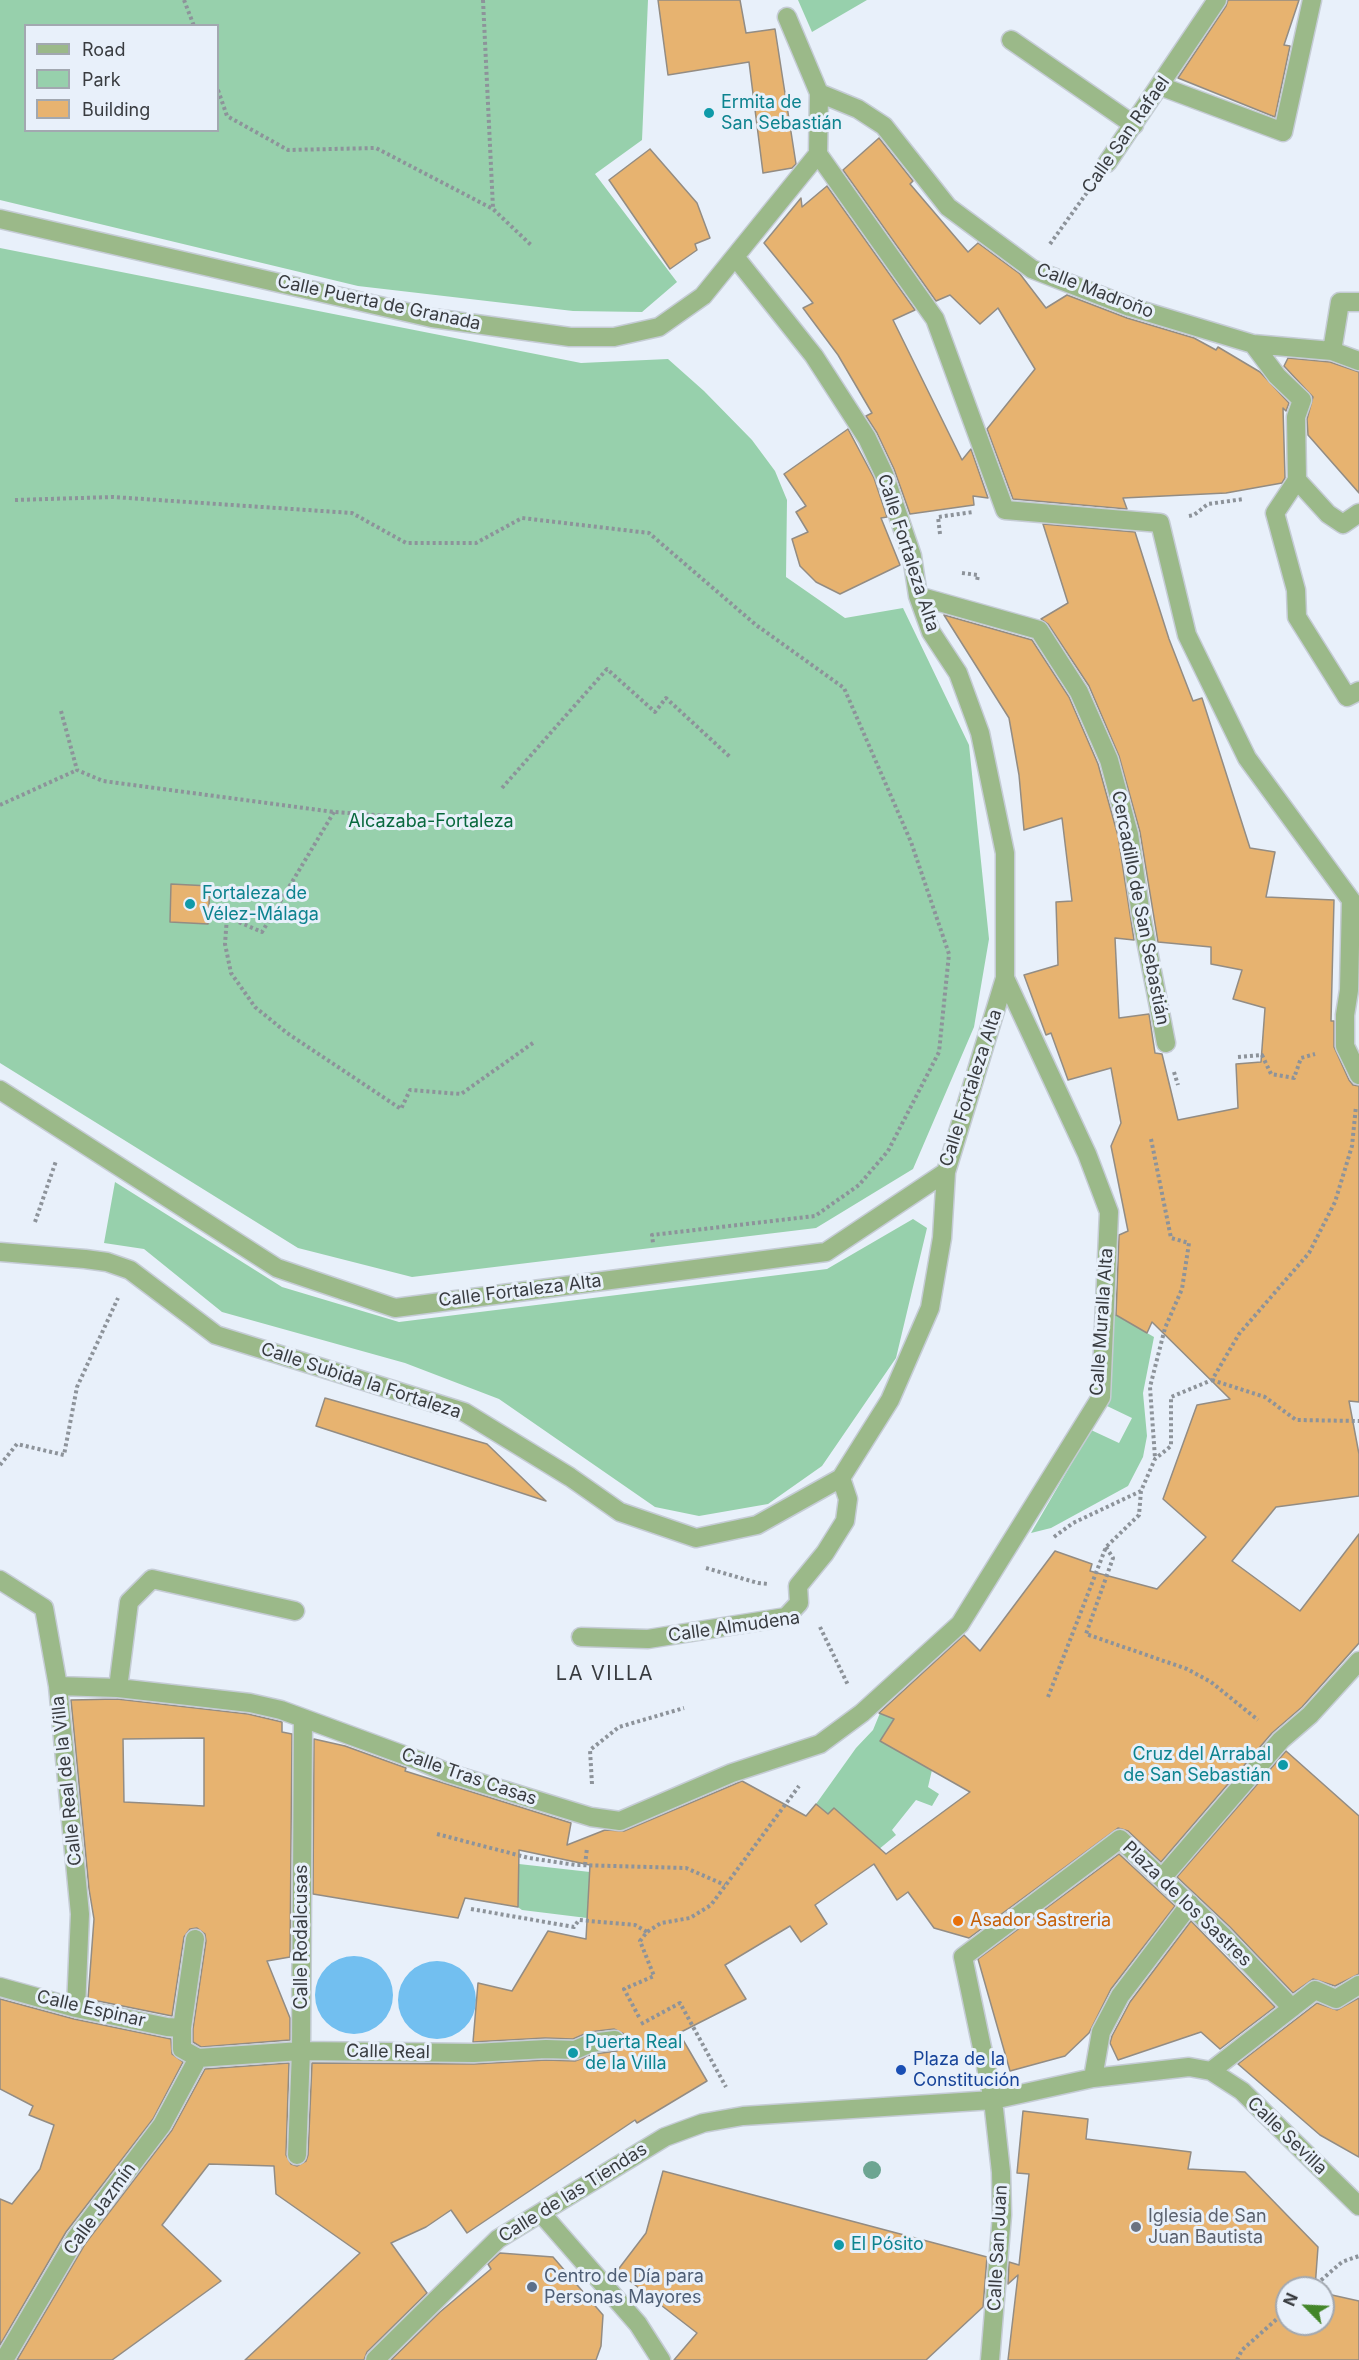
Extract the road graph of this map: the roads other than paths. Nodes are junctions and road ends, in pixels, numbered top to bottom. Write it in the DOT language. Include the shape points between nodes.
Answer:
graph roads {
  1 [pos="1217,0"];
  2 [pos="1312,0"];
  3 [pos="787,17"];
  4 [pos="1011,40"];
  5 [pos="1160,86"];
  6 [pos="819,93"];
  7 [pos="1134,124"];
  8 [pos="818,154"];
  9 [pos="1107,163"];
  10 [pos="0,219"];
  11 [pos="736,258"];
  12 [pos="1359,302"];
  13 [pos="1252,344"];
  14 [pos="1332,351"];
  15 [pos="1359,361"];
  16 [pos="1297,480"];
  17 [pos="1359,513"];
  18 [pos="918,596"];
  19 [pos="1359,691"];
  20 [pos="1005,978"];
  21 [pos="1354,990"];
  22 [pos="1166,1043"];
  23 [pos="1359,1075"];
  24 [pos="0,1090"];
  25 [pos="946,1172"];
  26 [pos="0,1252"];
  27 [pos="841,1478"];
  28 [pos="0,1580"];
  29 [pos="295,1611"];
  30 [pos="581,1637"];
  31 [pos="1359,1662"];
  32 [pos="58,1686"];
  33 [pos="118,1688"];
  34 [pos="862,1713"];
  35 [pos="303,1719"];
  36 [pos="1162,1878"];
  37 [pos="1190,1904"];
  38 [pos="195,1939"];
  39 [pos="1359,1985"];
  40 [pos="0,1987"];
  41 [pos="75,2008"];
  42 [pos="1292,2008"];
  43 [pos="182,2028"];
  44 [pos="615,2040"];
  45 [pos="302,2051"];
  46 [pos="198,2058"];
  47 [pos="1211,2071"];
  48 [pos="1093,2078"];
  49 [pos="993,2100"];
  50 [pos="297,2155"];
  51 [pos="1359,2206"];
  52 [pos="541,2213"];
  53 [pos="4,2360"];
  54 [pos="375,2360"];
  55 [pos="661,2360"];
  56 [pos="990,2360"];
  1 -- 5 [label="street, Calle San Rafael"];
  2 -- 5 [label="street" via="1283,132"];
  3 -- 6 [label="street"];
  4 -- 7 [label="street"];
  5 -- 7 [label="street, Calle San Rafael"];
  6 -- 8 [label="street"];
  6 -- 13 [label="street, Calle Madroño" via="858,109 884,126 948,207 1032,269 1130,307"];
  7 -- 9 [label="street, Calle San Rafael"];
  8 -- 11 [label="street, Calle Puerta de Granada"];
  8 -- 21 [label="street" via="935,319 1005,510 1160,523 1187,635 1247,758 1351,900"];
  10 -- 11 [label="street, Calle Puerta de Granada" via="432,318 570,337 614,337 659,327 703,296"];
  11 -- 18 [label="street, Calle Fortaleza Alta" via="814,356 867,438 884,474 912,556"];
  12 -- 14 [label="street" via="1340,302"];
  13 -- 14 [label="street, Calle Madroño"];
  13 -- 16 [label="street" via="1302,400 1296,417"];
  14 -- 15 [label="street, Calle Madroño"];
  16 -- 17 [label="street" via="1328,514 1343,524"];
  16 -- 19 [label="street" via="1275,513 1296,590 1297,616 1347,697"];
  18 -- 20 [label="street, Calle Fortaleza Alta" via="931,632 958,673 980,733 1005,853"];
  18 -- 22 [label="street, Cercadillo de San Sebastián" via="1039,630 1079,692 1109,760 1129,834"];
  20 -- 25 [label="street, Calle Fortaleza Alta"];
  20 -- 34 [label="street, Calle Muralla Alta" via="1087,1154 1109,1212 1101,1397 960,1624"];
  21 -- 23 [label="street" via="1345,1015 1345,1046"];
  24 -- 25 [label="street, Calle Fortaleza Alta" via="277,1268 395,1308 826,1252"];
  25 -- 27 [label="street, Calle Subida la Fortaleza" via="942,1238 930,1308 890,1400"];
  26 -- 27 [label="street, Calle Subida la Fortaleza" via="107,1262 130,1270 216,1335 464,1412 620,1512 696,1538 757,1525"];
  27 -- 30 [label="street, Calle Almudena" via="848,1499 845,1521 798,1586 799,1603 786,1617 648,1639"];
  28 -- 32 [label="street, Calle Real de la Villa" via="44,1608"];
  29 -- 33 [label="street" via="152,1579 129,1602"];
  31 -- 36 [label="street" via="1281,1740"];
  32 -- 33 [label="street, Calle Tras Casas"];
  32 -- 41 [label="street, Calle Real de la Villa" via="80,1914"];
  33 -- 35 [label="street, Calle Tras Casas" via="250,1703"];
  34 -- 35 [label="street, Calle Tras Casas" via="820,1744 732,1773 620,1821 591,1817 448,1773"];
  35 -- 45 [label="street, Calle Rodalcusas"];
  36 -- 37 [label="street, Plaza de los Sastres"];
  36 -- 49 [label="street, Plaza de los Sastres" via="1120,1839 963,1957"];
  37 -- 42 [label="street, Plaza de los Sastres"];
  37 -- 48 [label="street" via="1120,1996 1101,2032"];
  38 -- 43 [label="street"];
  39 -- 42 [label="street" via="1336,1999 1315,1990"];
  40 -- 41 [label="street, Calle Espinar"];
  41 -- 43 [label="street, Calle Espinar"];
  42 -- 47 [label="street"];
  43 -- 46 [label="street" via="183,2049"];
  44 -- 45 [label="street, Calle Real" via="575,2050"];
  45 -- 46 [label="street, Calle Real"];
  45 -- 50 [label="street, Calle Rodalcusas"];
  46 -- 53 [label="street, Calle Jazmín" via="162,2126 76,2238"];
  47 -- 48 [label="street" via="1189,2067"];
  47 -- 51 [label="street, Calle Sevilla" via="1242,2091"];
  48 -- 49 [label="street"];
  49 -- 52 [label="street, Calle de las Tiendas" via="743,2116 703,2124 665,2137"];
  49 -- 56 [label="street, Calle San Juan" via="1002,2215"];
  52 -- 54 [label="street, Calle de las Tiendas" via="498,2239"];
  52 -- 55 [label="street" via="638,2324"];
}
